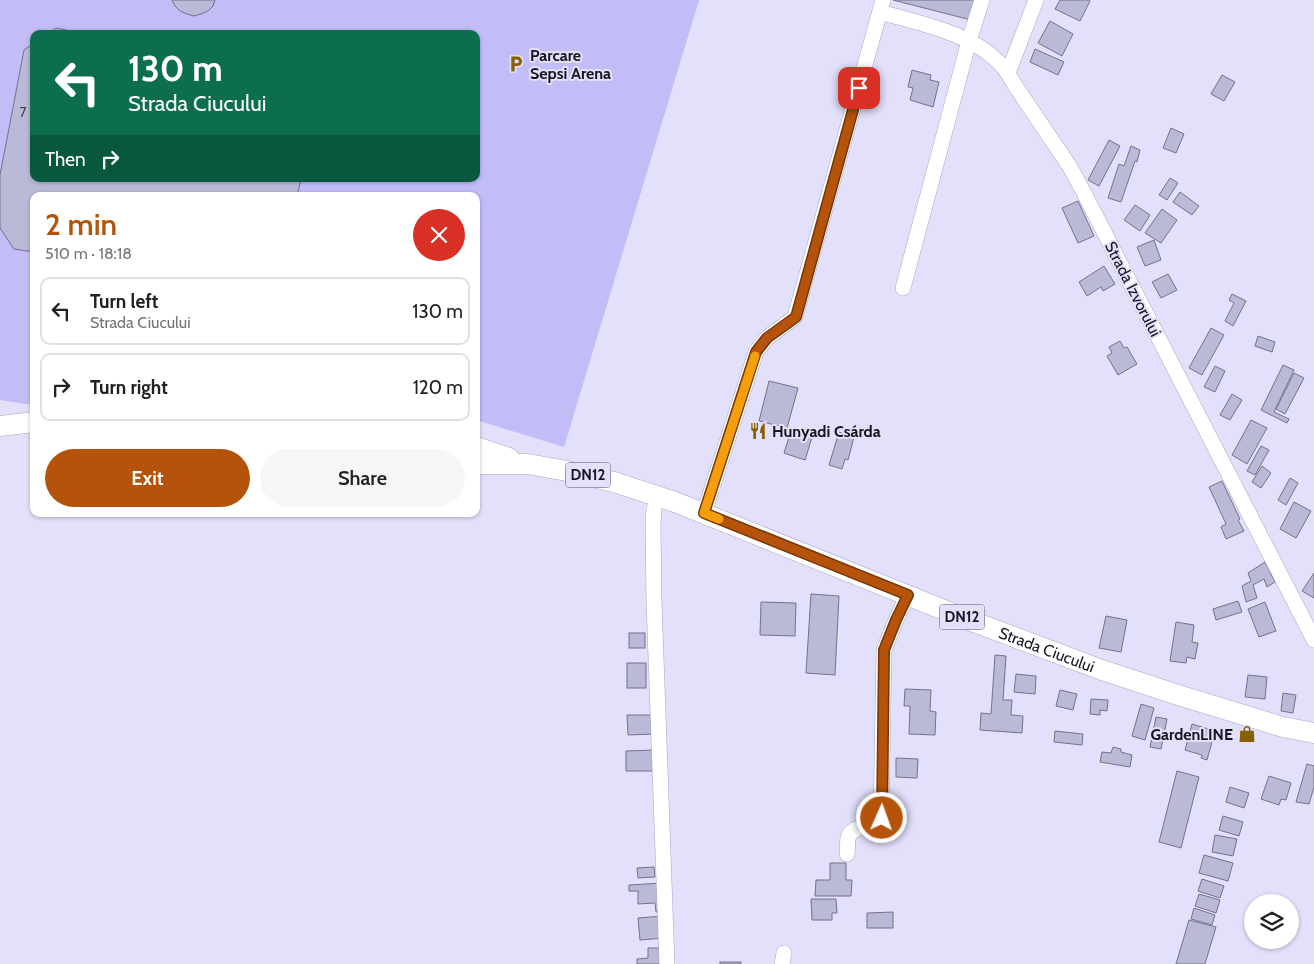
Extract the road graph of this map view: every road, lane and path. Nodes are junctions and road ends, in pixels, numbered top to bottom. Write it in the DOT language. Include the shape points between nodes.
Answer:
graph roads {
  1 [pos="982,0"];
  2 [pos="1036,0"];
  3 [pos="882,6"];
  4 [pos="969,41"];
  5 [pos="1008,73"];
  6 [pos="903,288"];
  7 [pos="30,422"];
  8 [pos="0,426"];
  9 [pos="480,448"];
  10 [pos="480,464"];
  11 [pos="528,464"];
  12 [pos="650,500"];
  13 [pos="704,513"];
  14 [pos="908,595"];
  15 [pos="1314,640"];
  16 [pos="1283,727"];
  17 [pos="1314,733"];
  18 [pos="1314,745"];
  19 [pos="848,854"];
  20 [pos="667,964"];
  1 -- 4 [label="street"];
  2 -- 5 [label="street"];
  3 -- 4 [label="street, Strada Izvorului"];
  3 -- 13 [label="street" via="796,317 767,338 756,352"];
  4 -- 5 [label="street, Strada Izvorului" via="996,59"];
  4 -- 6 [label="street"];
  5 -- 15 [label="street, Strada Izvorului" via="1083,191"];
  7 -- 8 [label="main road"];
  9 -- 11 [label="main road, DN12"];
  10 -- 11 [label="main road, DN12"];
  11 -- 12 [label="main road, DN12" via="592,476"];
  12 -- 13 [label="main road, Strada Ciucului / DN12"];
  12 -- 20 [label="street"];
  13 -- 14 [label="main road, Strada Ciucului / DN12"];
  14 -- 16 [label="main road, Strada Ciucului / DN12" via="1102,670"];
  14 -- 19 [label="street" via="884,650 882,818 850,833"];
  16 -- 17 [label="main road, DN12"];
  16 -- 18 [label="main road"];
}
